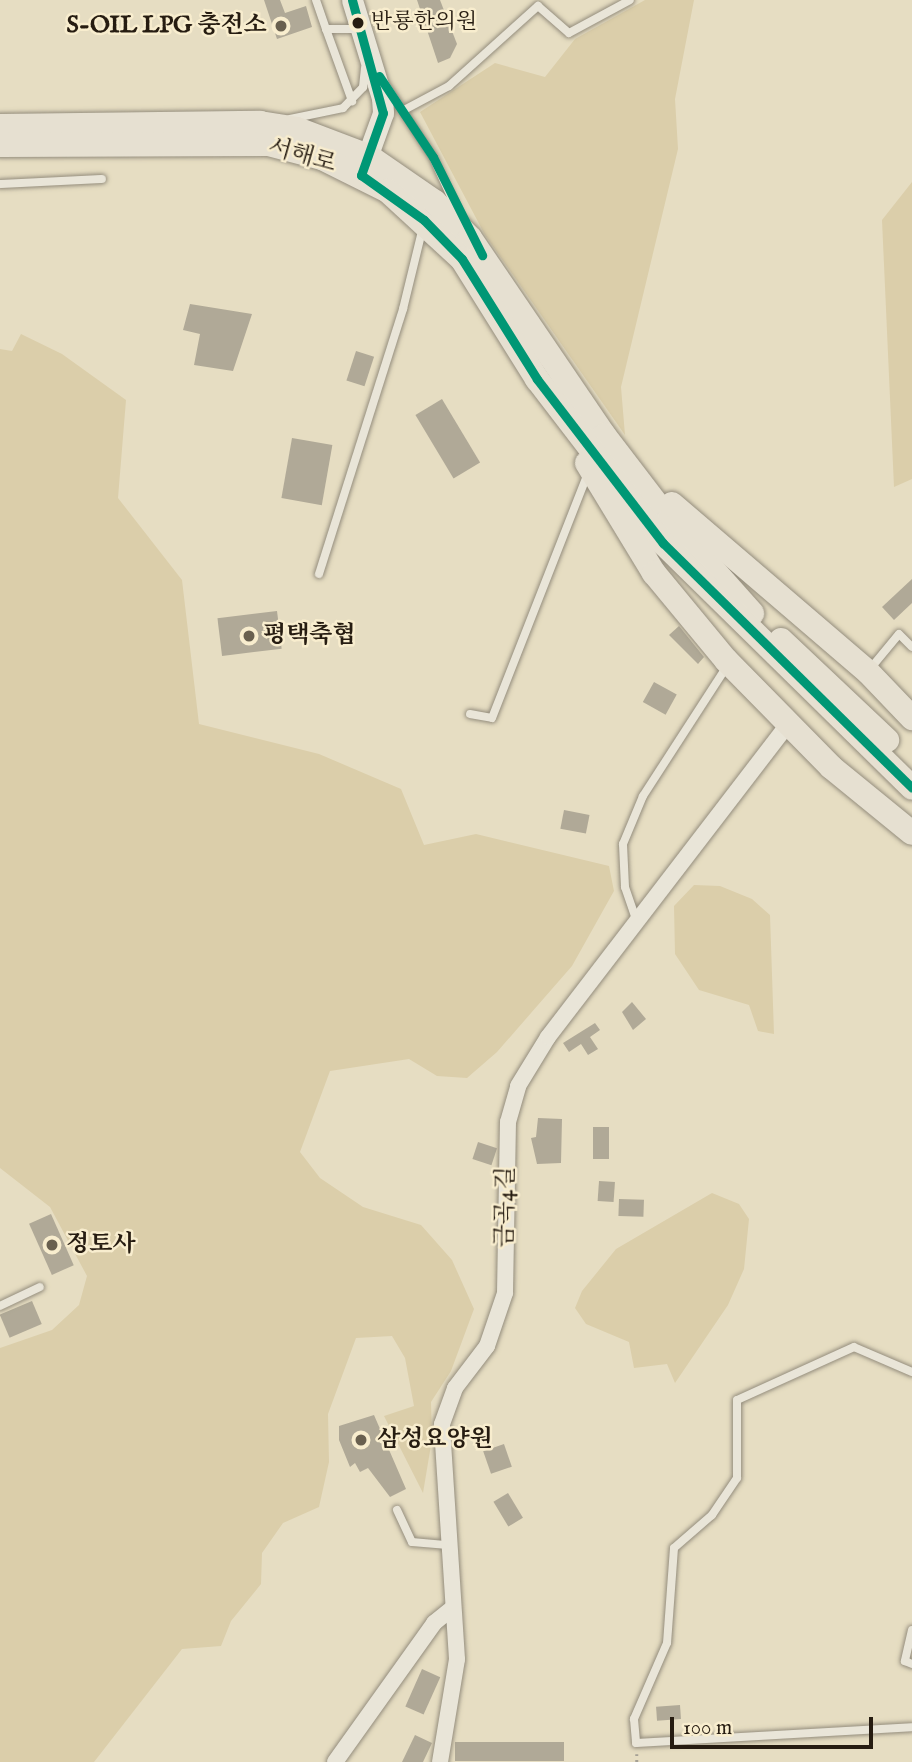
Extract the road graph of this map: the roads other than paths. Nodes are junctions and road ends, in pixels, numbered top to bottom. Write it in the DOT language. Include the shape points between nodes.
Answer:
graph roads {
  1 [pos="316,0"];
  2 [pos="352,0"];
  3 [pos="630,0"];
  4 [pos="326,29"];
  5 [pos="366,37"];
  6 [pos="379,76"];
  7 [pos="352,101"];
  8 [pos="404,110"];
  9 [pos="260,123"];
  10 [pos="2,141"];
  11 [pos="364,165"];
  12 [pos="102,179"];
  13 [pos="0,184"];
  14 [pos="424,220"];
  15 [pos="470,238"];
  16 [pos="572,424"];
  17 [pos="589,470"];
  18 [pos="633,473"];
  19 [pos="319,574"];
  20 [pos="912,647"];
  21 [pos="729,663"];
  22 [pos="859,667"];
  23 [pos="470,714"];
  24 [pos="912,718"];
  25 [pos="787,725"];
  26 [pos="912,765"];
  27 [pos="912,788"];
  28 [pos="912,833"];
  29 [pos="637,922"];
  30 [pos="40,1287"];
  31 [pos="0,1306"];
  32 [pos="912,1372"];
  33 [pos="397,1510"];
  34 [pos="446,1545"];
  35 [pos="451,1609"];
  36 [pos="912,1630"];
  37 [pos="912,1664"];
  38 [pos="912,1727"];
  39 [pos="335,1762"];
  40 [pos="439,1762"];
  1 -- 4 [label="lane"];
  2 -- 5 [label="main road"];
  3 -- 8 [label="lane" via="569,33 538,6 449,86"];
  4 -- 5 [label="lane"];
  4 -- 7 [label="lane"];
  5 -- 6 [label="main road"];
  5 -- 7 [label="lane" via="363,88"];
  6 -- 8 [label="lane"];
  6 -- 11 [label="main road" via="383,113"];
  7 -- 9 [label="lane" via="335,111"];
  8 -- 15 [label="lane" via="433,157"];
  9 -- 10 [label="main road, 서해로"];
  9 -- 11 [label="main road, 서해로" via="296,129"];
  10 -- 11 [label="main road, 서해로" via="268,144"];
  11 -- 14 [label="main road, 서해로"];
  11 -- 15 [label="main road, 서해로" via="435,202"];
  12 -- 13 [label="lane"];
  14 -- 16 [label="main road, 서해로" via="462,259"];
  14 -- 19 [label="lane" via="403,309"];
  15 -- 18 [label="main road, 서해로"];
  16 -- 17 [label="main road"];
  16 -- 27 [label="main road, 서해로" via="663,543"];
  17 -- 21 [label="main road" via="654,573"];
  17 -- 23 [label="lane" via="492,718"];
  18 -- 22 [label="main road"];
  18 -- 26 [label="main road, 서해로" via="762,624"];
  20 -- 22 [label="lane" via="899,634"];
  21 -- 25 [label="main road"];
  21 -- 29 [label="lane" via="643,796 623,844 625,887"];
  22 -- 24 [label="main road"];
  25 -- 28 [label="main road"];
  25 -- 29 [label="street, 금곡4길"];
  29 -- 34 [label="street, 금곡4길" via="548,1037 518,1086 508,1122 503,1305 487,1346 455,1388 442,1424"];
  30 -- 31 [label="lane"];
  32 -- 38 [label="lane" via="854,1347 737,1401 737,1478 712,1516 674,1548 667,1643 634,1719 636,1743"];
  33 -- 34 [label="lane" via="412,1542"];
  34 -- 35 [label="street, 금곡4길"];
  35 -- 39 [label="street" via="434,1623"];
  35 -- 40 [label="street, 금곡4길" via="457,1659"];
  36 -- 37 [label="lane" via="905,1661"];
}
